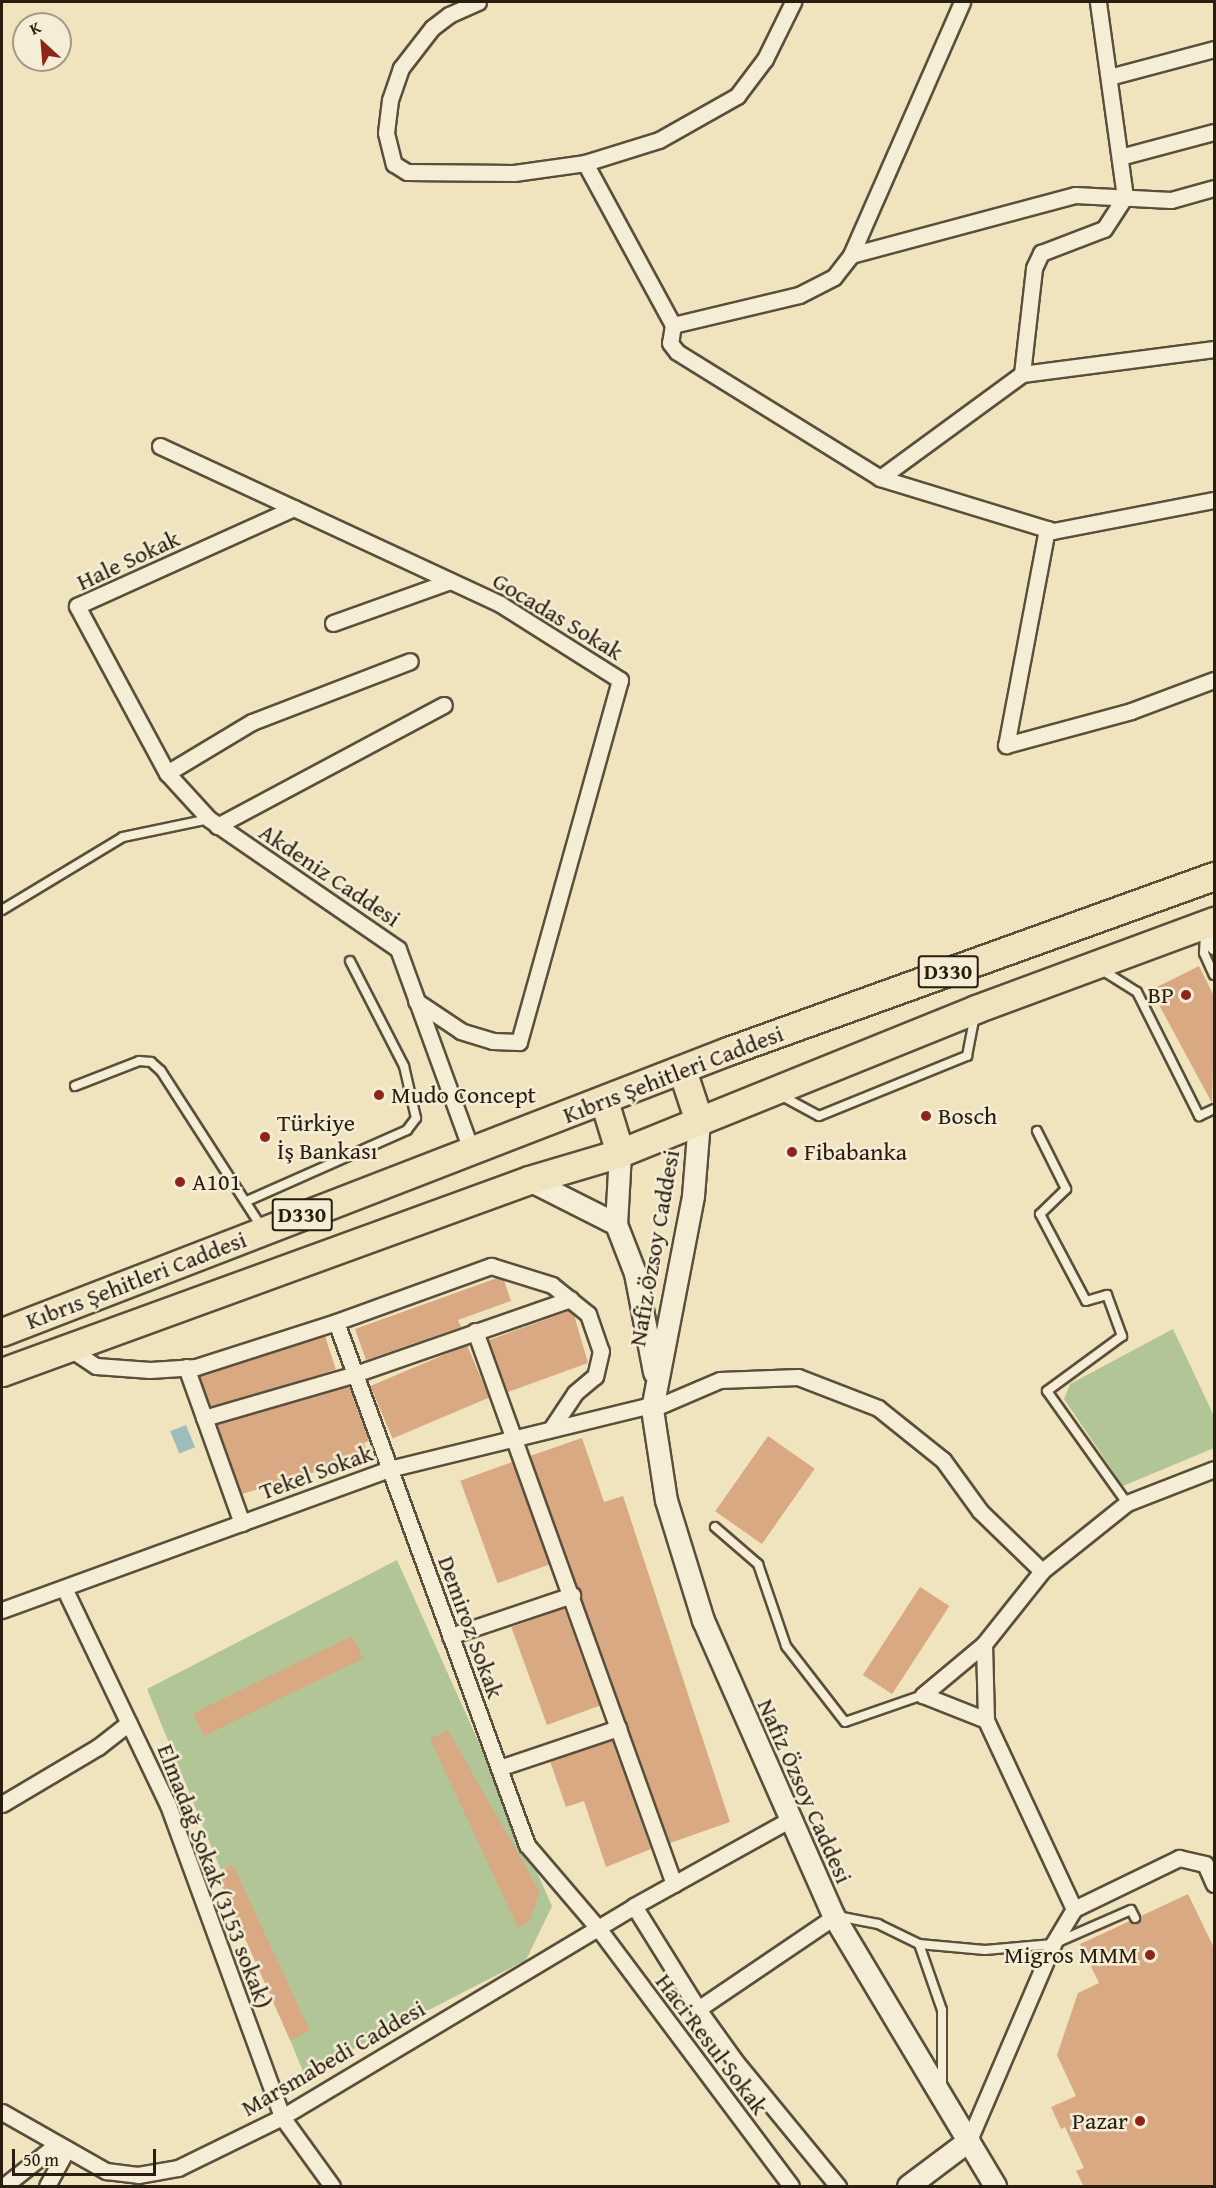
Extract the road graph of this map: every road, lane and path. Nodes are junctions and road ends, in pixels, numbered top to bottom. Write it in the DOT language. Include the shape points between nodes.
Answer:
graph roads {
  1 [pos="478,2"];
  2 [pos="793,2"];
  3 [pos="962,2"];
  4 [pos="1098,2"];
  5 [pos="1215,49"];
  6 [pos="1109,77"];
  7 [pos="1215,132"];
  8 [pos="1120,157"];
  9 [pos="585,163"];
  10 [pos="1215,188"];
  11 [pos="1125,197"];
  12 [pos="851,255"];
  13 [pos="673,326"];
  14 [pos="1215,349"];
  15 [pos="1022,374"];
  16 [pos="160,446"];
  17 [pos="880,478"];
  18 [pos="1215,500"];
  19 [pos="294,508"];
  20 [pos="1047,529"];
  21 [pos="450,581"];
  22 [pos="333,623"];
  23 [pos="410,661"];
  24 [pos="1215,680"];
  25 [pos="444,705"];
  26 [pos="167,772"];
  27 [pos="213,823"];
  28 [pos="1215,876"];
  29 [pos="2,910"];
  30 [pos="1211,931"];
  31 [pos="350,961"];
  32 [pos="1093,964"];
  33 [pos="1215,975"];
  34 [pos="416,1001"];
  35 [pos="976,1009"];
  36 [pos="682,1070"];
  37 [pos="75,1086"];
  38 [pos="774,1092"];
  39 [pos="604,1101"];
  40 [pos="1215,1109"];
  41 [pos="699,1121"];
  42 [pos="1037,1131"];
  43 [pos="471,1150"];
  44 [pos="620,1153"];
  45 [pos="529,1180"];
  46 [pos="247,1201"];
  47 [pos="616,1224"];
  48 [pos="263,1230"];
  49 [pos="570,1299"];
  50 [pos="336,1322"];
  51 [pos="475,1331"];
  52 [pos="2,1332"];
  53 [pos="69,1348"];
  54 [pos="186,1367"];
  55 [pos="2,1372"];
  56 [pos="355,1374"];
  57 [pos="654,1399"];
  58 [pos="204,1418"];
  59 [pos="551,1430"];
  60 [pos="516,1438"];
  61 [pos="389,1468"];
  62 [pos="1215,1469"];
  63 [pos="1127,1503"];
  64 [pos="242,1523"];
  65 [pos="715,1527"];
  66 [pos="1042,1571"];
  67 [pos="65,1590"];
  68 [pos="572,1595"];
  69 [pos="2,1610"];
  70 [pos="450,1636"];
  71 [pos="984,1644"];
  72 [pos="923,1695"];
  73 [pos="986,1720"];
  74 [pos="129,1723"];
  75 [pos="618,1728"];
  76 [pos="499,1768"];
  77 [pos="2,1804"];
  78 [pos="789,1820"];
  79 [pos="674,1884"];
  80 [pos="1215,1884"];
  81 [pos="634,1906"];
  82 [pos="1074,1909"];
  83 [pos="834,1916"];
  84 [pos="1135,1918"];
  85 [pos="598,1928"];
  86 [pos="919,1944"];
  87 [pos="1053,1944"];
  88 [pos="698,2009"];
  89 [pos="942,2098"];
  90 [pos="2,2112"];
  91 [pos="282,2117"];
  92 [pos="969,2139"];
  93 [pos="62,2146"];
  94 [pos="4,2187"];
  95 [pos="47,2187"];
  96 [pos="332,2187"];
  97 [pos="791,2187"];
  98 [pos="838,2187"];
  99 [pos="908,2187"];
  100 [pos="995,2187"];
  1 -- 9 [label="street" via="432,28 401,68 390,100 386,133 394,164 407,172 428,174 513,173"];
  2 -- 9 [label="street" via="765,59 737,96 659,140"];
  3 -- 12 [label="street"];
  4 -- 6 [label="street"];
  5 -- 6 [label="street"];
  6 -- 8 [label="street"];
  7 -- 8 [label="street"];
  8 -- 11 [label="street"];
  9 -- 13 [label="street"];
  10 -- 11 [label="street" via="1171,200"];
  11 -- 12 [label="street" via="1075,195"];
  11 -- 15 [label="street" via="1104,229 1041,254 1034,268"];
  12 -- 13 [label="street" via="834,277 798,296"];
  13 -- 17 [label="street" via="670,343 676,352"];
  14 -- 15 [label="street"];
  15 -- 17 [label="street"];
  16 -- 19 [label="street, Gocadas Sokak"];
  17 -- 20 [label="street"];
  18 -- 20 [label="street"];
  19 -- 21 [label="street, Gocadas Sokak"];
  19 -- 26 [label="street, Hale Sokak" via="77,606"];
  20 -- 24 [label="street" via="1006,745 1131,711"];
  21 -- 22 [label="street"];
  21 -- 34 [label="street, Gocadas Sokak" via="500,604 620,680 519,1042 493,1041 461,1031"];
  23 -- 26 [label="street" via="252,722"];
  25 -- 27 [label="street"];
  26 -- 27 [label="street, Hale Sokak"];
  27 -- 29 [label="lane" via="123,837"];
  27 -- 34 [label="street, Akdeniz Caddesi" via="398,949"];
  28 -- 36 [label="highway, Kıbrıs Şehitleri Caddesi / D330"];
  30 -- 32 [label="highway, Kıbrıs Şehitleri Caddesi / D330"];
  30 -- 33 [label="lane" via="1204,953"];
  31 -- 46 [label="lane" via="404,1066 416,1118 407,1130"];
  32 -- 35 [label="highway, Kıbrıs Şehitleri Caddesi / D330"];
  32 -- 40 [label="lane" via="1137,992 1199,1116"];
  34 -- 43 [label="street, Akdeniz Caddesi"];
  35 -- 38 [label="highway, Kıbrıs Şehitleri Caddesi / D330"];
  35 -- 38 [label="lane" via="967,1056 819,1116"];
  36 -- 39 [label="highway, Kıbrıs Şehitleri Caddesi / D330"];
  36 -- 41 [label="highway"];
  37 -- 46 [label="lane" via="139,1061 151,1062 161,1071"];
  38 -- 41 [label="highway, Kıbrıs Şehitleri Caddesi / D330"];
  39 -- 43 [label="highway, Kıbrıs Şehitleri Caddesi / D330"];
  39 -- 44 [label="highway"];
  41 -- 44 [label="highway, Kıbrıs Şehitleri Caddesi / D330"];
  41 -- 57 [label="main road, Nafiz Özsoy Caddesi" via="693,1196"];
  42 -- 63 [label="lane" via="1066,1189 1040,1214 1086,1301 1107,1295 1122,1336 1047,1390"];
  43 -- 48 [label="highway, Kıbrıs Şehitleri Caddesi / D330"];
  44 -- 45 [label="highway, Kıbrıs Şehitleri Caddesi / D330"];
  44 -- 47 [label="main road, Nafiz Özsoy Caddesi"];
  45 -- 47 [label="main road, Nafiz Özsoy Caddesi"];
  45 -- 53 [label="highway, Kıbrıs Şehitleri Caddesi / D330"];
  46 -- 48 [label="lane"];
  47 -- 57 [label="main road, Nafiz Özsoy Caddesi" via="635,1274"];
  48 -- 52 [label="highway, Kıbrıs Şehitleri Caddesi / D330"];
  49 -- 50 [label="street" via="552,1285 491,1266"];
  49 -- 51 [label="street"];
  49 -- 59 [label="street" via="588,1314 601,1351 595,1376 575,1393"];
  50 -- 54 [label="street"];
  50 -- 56 [label="street, Demiroz Sokak"];
  51 -- 56 [label="street"];
  51 -- 60 [label="street"];
  53 -- 54 [label="street" via="96,1366 150,1370"];
  53 -- 55 [label="highway, Kıbrıs Şehitleri Caddesi / D330"];
  54 -- 58 [label="street"];
  56 -- 58 [label="street"];
  56 -- 61 [label="street, Demiroz Sokak"];
  57 -- 59 [label="street, Tekel Sokak"];
  57 -- 66 [label="street, Tekel Sokak" via="720,1380 798,1377 878,1408 943,1460 980,1511"];
  57 -- 78 [label="main road, Nafiz Özsoy Caddesi" via="666,1500 704,1620"];
  58 -- 64 [label="street"];
  59 -- 60 [label="street, Tekel Sokak"];
  60 -- 61 [label="street, Tekel Sokak"];
  60 -- 68 [label="street"];
  61 -- 64 [label="street, Tekel Sokak"];
  61 -- 70 [label="street, Demiroz Sokak"];
  62 -- 63 [label="street"];
  63 -- 66 [label="street"];
  64 -- 67 [label="street, Tekel Sokak"];
  65 -- 72 [label="lane" via="758,1564 786,1646 845,1722"];
  66 -- 71 [label="street"];
  67 -- 69 [label="street, Tekel Sokak"];
  67 -- 74 [label="street, Elmadağ Sokak (3153 sokak)"];
  68 -- 70 [label="street"];
  68 -- 75 [label="street"];
  70 -- 76 [label="street, Demiroz Sokak"];
  71 -- 72 [label="street"];
  71 -- 73 [label="street"];
  72 -- 73 [label="street"];
  73 -- 82 [label="street"];
  74 -- 77 [label="street" via="98,1747"];
  74 -- 91 [label="street, Elmadağ Sokak (3153 sokak)" via="168,1805"];
  75 -- 76 [label="street"];
  75 -- 79 [label="street"];
  76 -- 85 [label="street, Demiroz Sokak" via="527,1845"];
  78 -- 79 [label="street, Marsmabedi Caddesi"];
  78 -- 83 [label="main road, Nafiz Özsoy Caddesi"];
  79 -- 81 [label="street, Marsmabedi Caddesi"];
  80 -- 82 [label="street" via="1205,1864 1179,1858"];
  81 -- 85 [label="street, Marsmabedi Caddesi"];
  81 -- 88 [label="street"];
  82 -- 87 [label="street"];
  83 -- 86 [label="lane" via="878,1924"];
  83 -- 88 [label="street"];
  83 -- 89 [label="main road, Nafiz Özsoy Caddesi"];
  84 -- 87 [label="lane" via="1131,1910"];
  85 -- 91 [label="street, Marsmabedi Caddesi"];
  85 -- 97 [label="street, Haci Resul Sokak"];
  86 -- 87 [label="lane" via="985,1950"];
  86 -- 89 [label="lane" via="942,2010"];
  87 -- 92 [label="street"];
  88 -- 98 [label="street"];
  89 -- 92 [label="main road, Nafiz Özsoy Caddesi"];
  90 -- 93 [label="street, Marsmabedi Caddesi"];
  91 -- 93 [label="street, Marsmabedi Caddesi" via="178,2168 138,2175 106,2171"];
  91 -- 96 [label="street, Elmadağ Sokak (3153 sokak)"];
  92 -- 99 [label="main road"];
  92 -- 100 [label="main road, Nafiz Özsoy Caddesi"];
  93 -- 94 [label="street"];
  93 -- 95 [label="street"];
}
